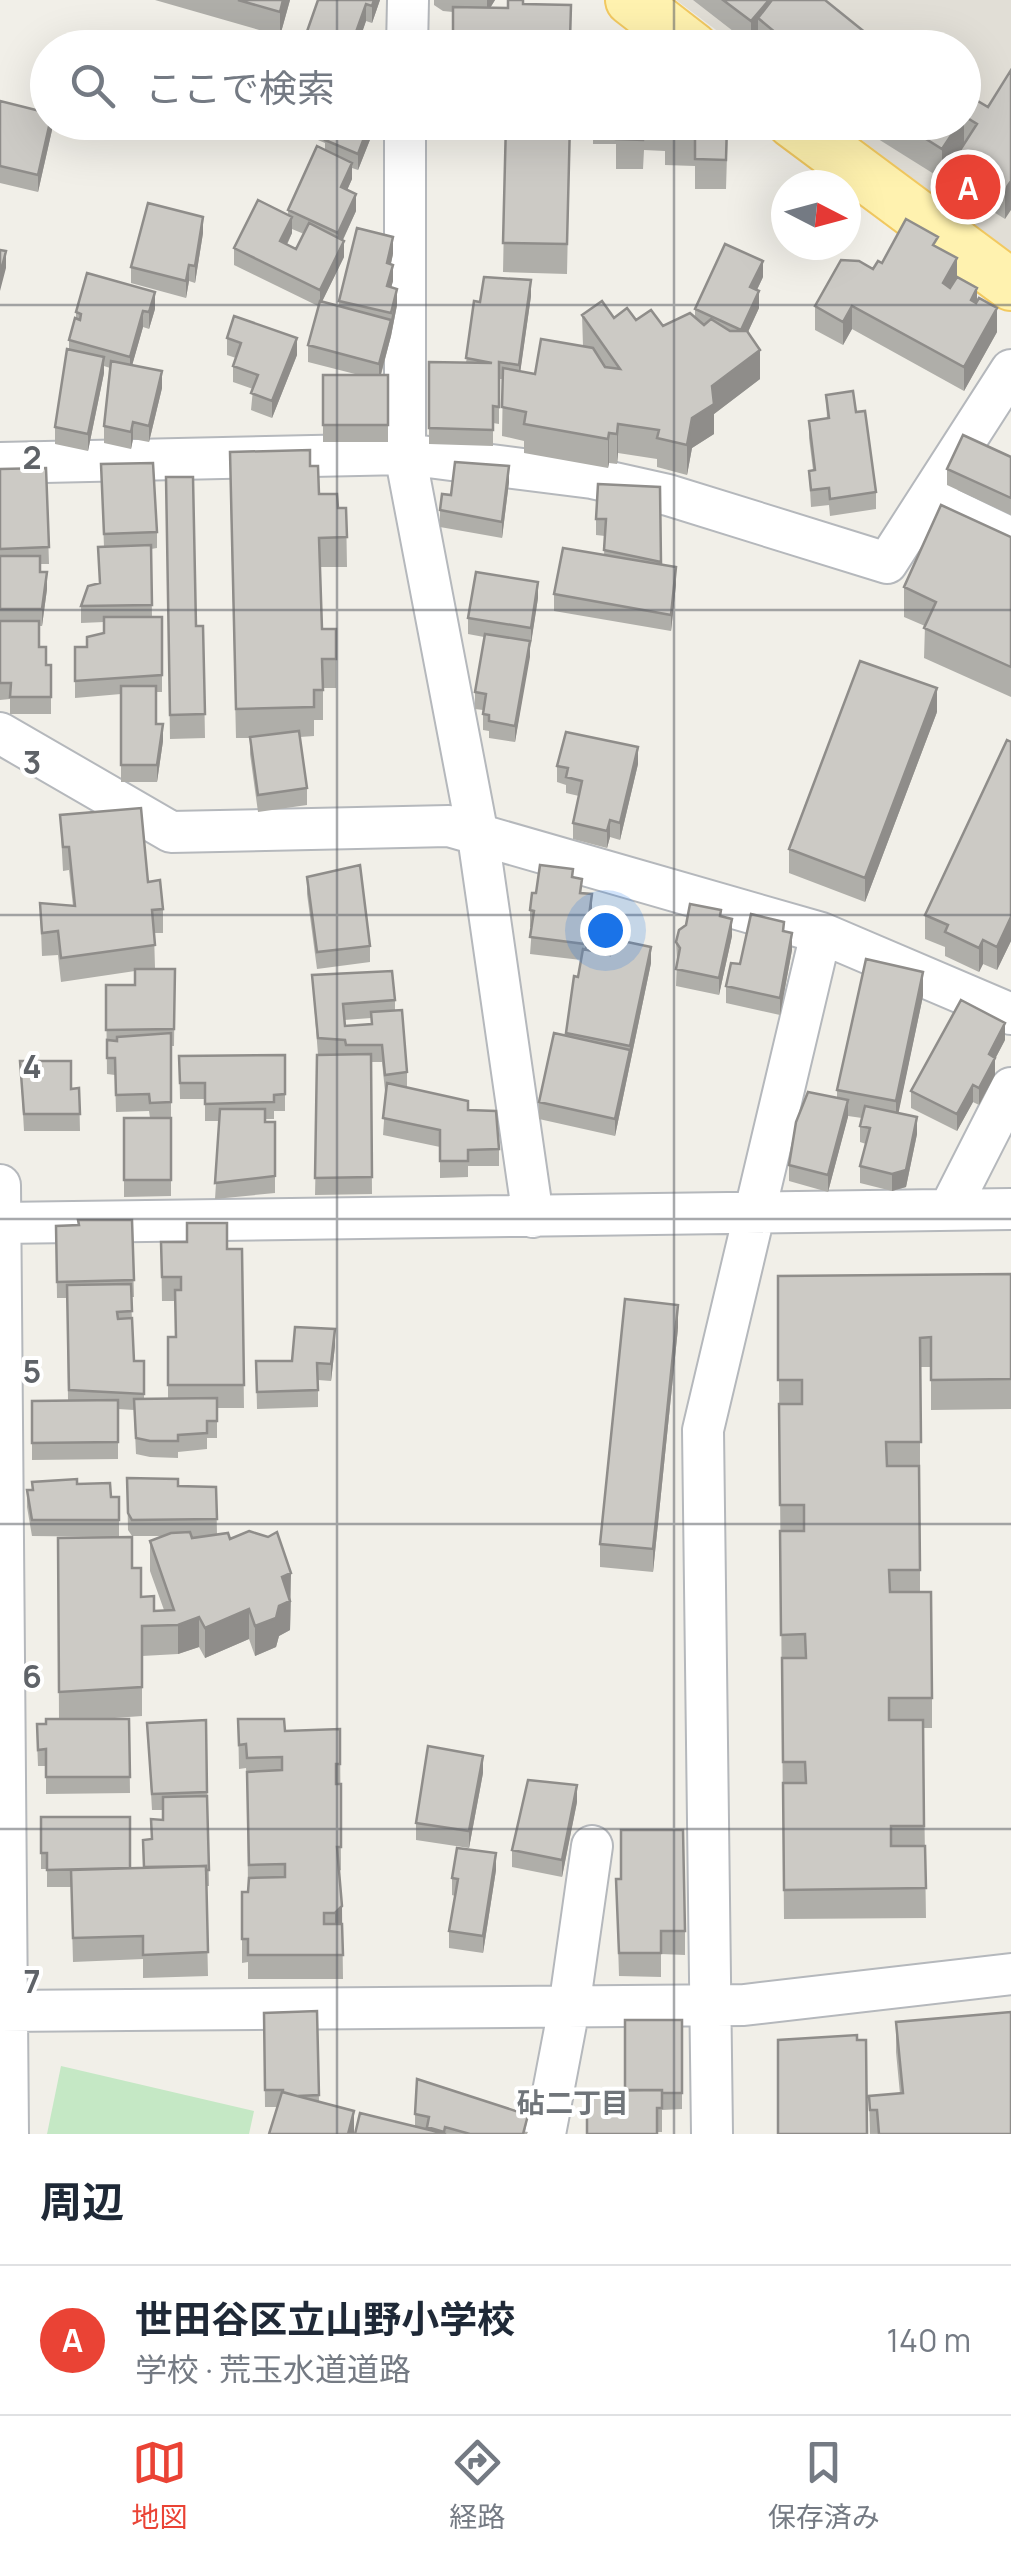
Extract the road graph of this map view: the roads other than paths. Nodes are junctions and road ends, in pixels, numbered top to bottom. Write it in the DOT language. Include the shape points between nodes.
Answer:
graph roads {
  1 [pos="408,0"];
  2 [pos="631,0"];
  3 [pos="407,30"];
  4 [pos="669,30"];
  5 [pos="405,140"];
  6 [pos="816,140"];
  7 [pos="1011,285"];
  8 [pos="1011,370"];
  9 [pos="405,454"];
  10 [pos="0,463"];
  11 [pos="930,499"];
  12 [pos="1011,538"];
  13 [pos="1,736"];
  14 [pos="478,836"];
  15 [pos="821,933"];
  16 [pos="1011,1014"];
  17 [pos="1011,1088"];
  18 [pos="0,1184"];
  19 [pos="950,1208"];
  20 [pos="1011,1210"];
  21 [pos="752,1214"];
  22 [pos="533,1217"];
  23 [pos="0,1222"];
  24 [pos="592,1846"];
  25 [pos="1011,1974"];
  26 [pos="713,2005"];
  27 [pos="570,2008"];
  28 [pos="4,2011"];
  29 [pos="8,2134"];
  30 [pos="545,2134"];
  31 [pos="712,2134"];
  1 -- 3 [label="street"];
  2 -- 4 [label="main road"];
  5 -- 9 [label="street"];
  6 -- 7 [label="main road"];
  8 -- 11 [label="street"];
  9 -- 10 [label="street"];
  9 -- 11 [label="street" via="592,478 668,495 887,562"];
  9 -- 14 [label="street"];
  11 -- 12 [label="street"];
  13 -- 14 [label="street" via="171,832 449,826"];
  14 -- 15 [label="street"];
  14 -- 22 [label="street"];
  15 -- 16 [label="street"];
  15 -- 21 [label="street"];
  17 -- 19 [label="street"];
  18 -- 23 [label="street"];
  19 -- 20 [label="street"];
  19 -- 21 [label="street"];
  21 -- 22 [label="street"];
  21 -- 26 [label="street" via="703,1430"];
  22 -- 23 [label="street"];
  23 -- 28 [label="street"];
  24 -- 27 [label="street"];
  25 -- 26 [label="street"];
  26 -- 27 [label="street"];
  26 -- 31 [label="street"];
  27 -- 28 [label="street"];
  27 -- 30 [label="street"];
  28 -- 29 [label="street"];
}
